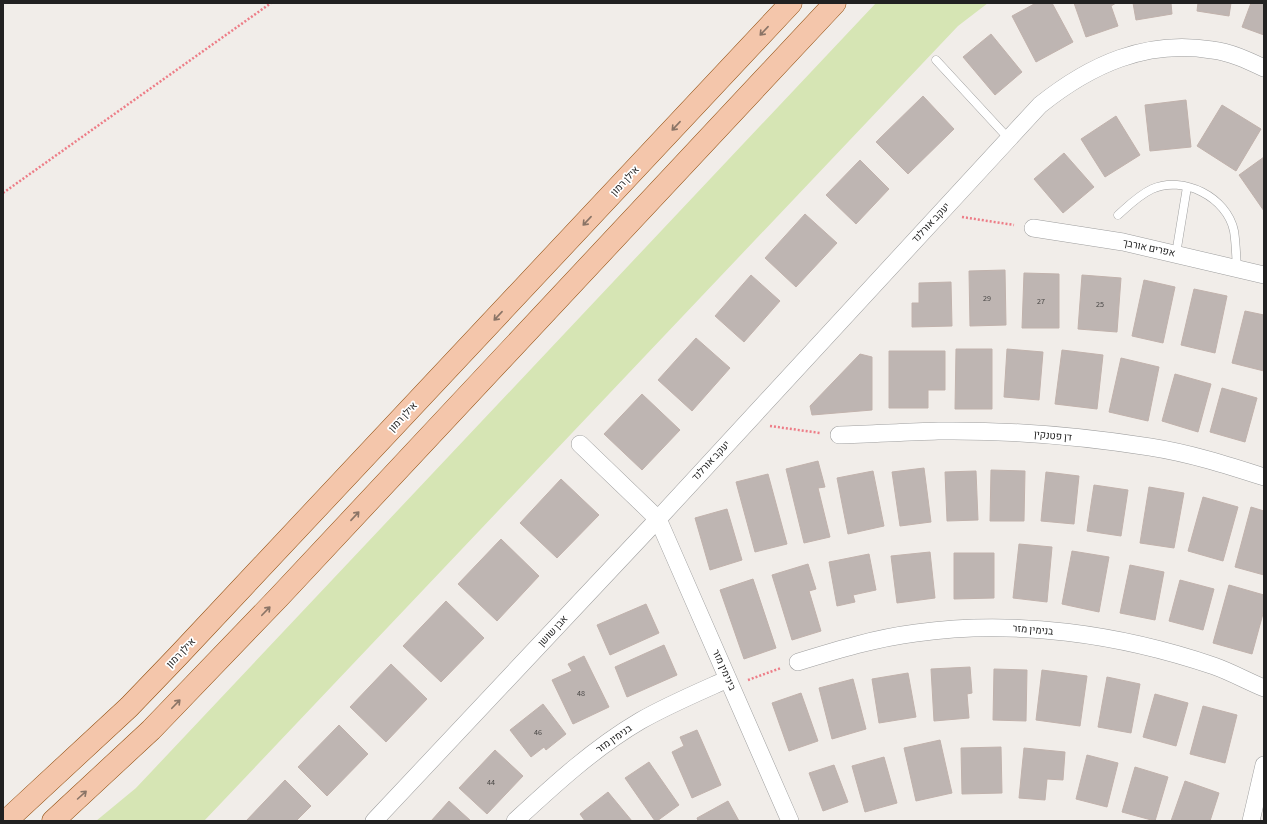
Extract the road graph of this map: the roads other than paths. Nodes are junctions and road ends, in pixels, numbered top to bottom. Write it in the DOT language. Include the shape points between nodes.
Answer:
graph roads {
  1 [pos="791,3"];
  2 [pos="835,3"];
  3 [pos="936,60"];
  4 [pos="1264,68"];
  5 [pos="1009,139"];
  6 [pos="1187,187"];
  7 [pos="1118,216"];
  8 [pos="1033,228"];
  9 [pos="1176,254"];
  10 [pos="1236,268"];
  11 [pos="1264,274"];
  12 [pos="839,435"];
  13 [pos="580,444"];
  14 [pos="1264,477"];
  15 [pos="658,519"];
  16 [pos="798,662"];
  17 [pos="730,683"];
  18 [pos="1264,688"];
  19 [pos="1264,765"];
  20 [pos="6,821"];
  21 [pos="53,821"];
  22 [pos="374,821"];
  23 [pos="514,821"];
  24 [pos="790,821"];
  25 [pos="1251,821"];
  1 -- 20 [label="main road, אילן רמון, one-way" via="184,650 129,707"];
  21 -- 2 [label="main road, one-way" via="151,730 268,608"];
  3 -- 5 [label="lane"];
  4 -- 5 [label="street, יעקב אורלנד" via="1243,58 1212,50 1159,49 1134,54 1086,72 1065,85 1040,106"];
  5 -- 15 [label="street, יעקב אורלנד"];
  6 -- 7 [label="lane" via="1174,184 1152,189"];
  6 -- 9 [label="lane"];
  6 -- 10 [label="lane" via="1198,190 1218,202 1228,214 1234,230"];
  8 -- 9 [label="street, אפרים אורבך"];
  9 -- 10 [label="street, אפרים אורבך"];
  10 -- 11 [label="street, אפרים אורבך"];
  12 -- 14 [label="street, דן פטנקין" via="939,431 1063,436 1151,447 1218,462"];
  13 -- 15 [label="street"];
  15 -- 17 [label="street, בינימין מזר"];
  15 -- 22 [label="street, אבן שושן"];
  16 -- 18 [label="street, בנימין מזר" via="865,642 916,632 1013,628 1091,636 1151,648 1214,667"];
  17 -- 23 [label="street, בנימין מזר" via="677,702 640,722 574,767"];
  17 -- 24 [label="street, בינימין מזר"];
  19 -- 25 [label="street"];
}
